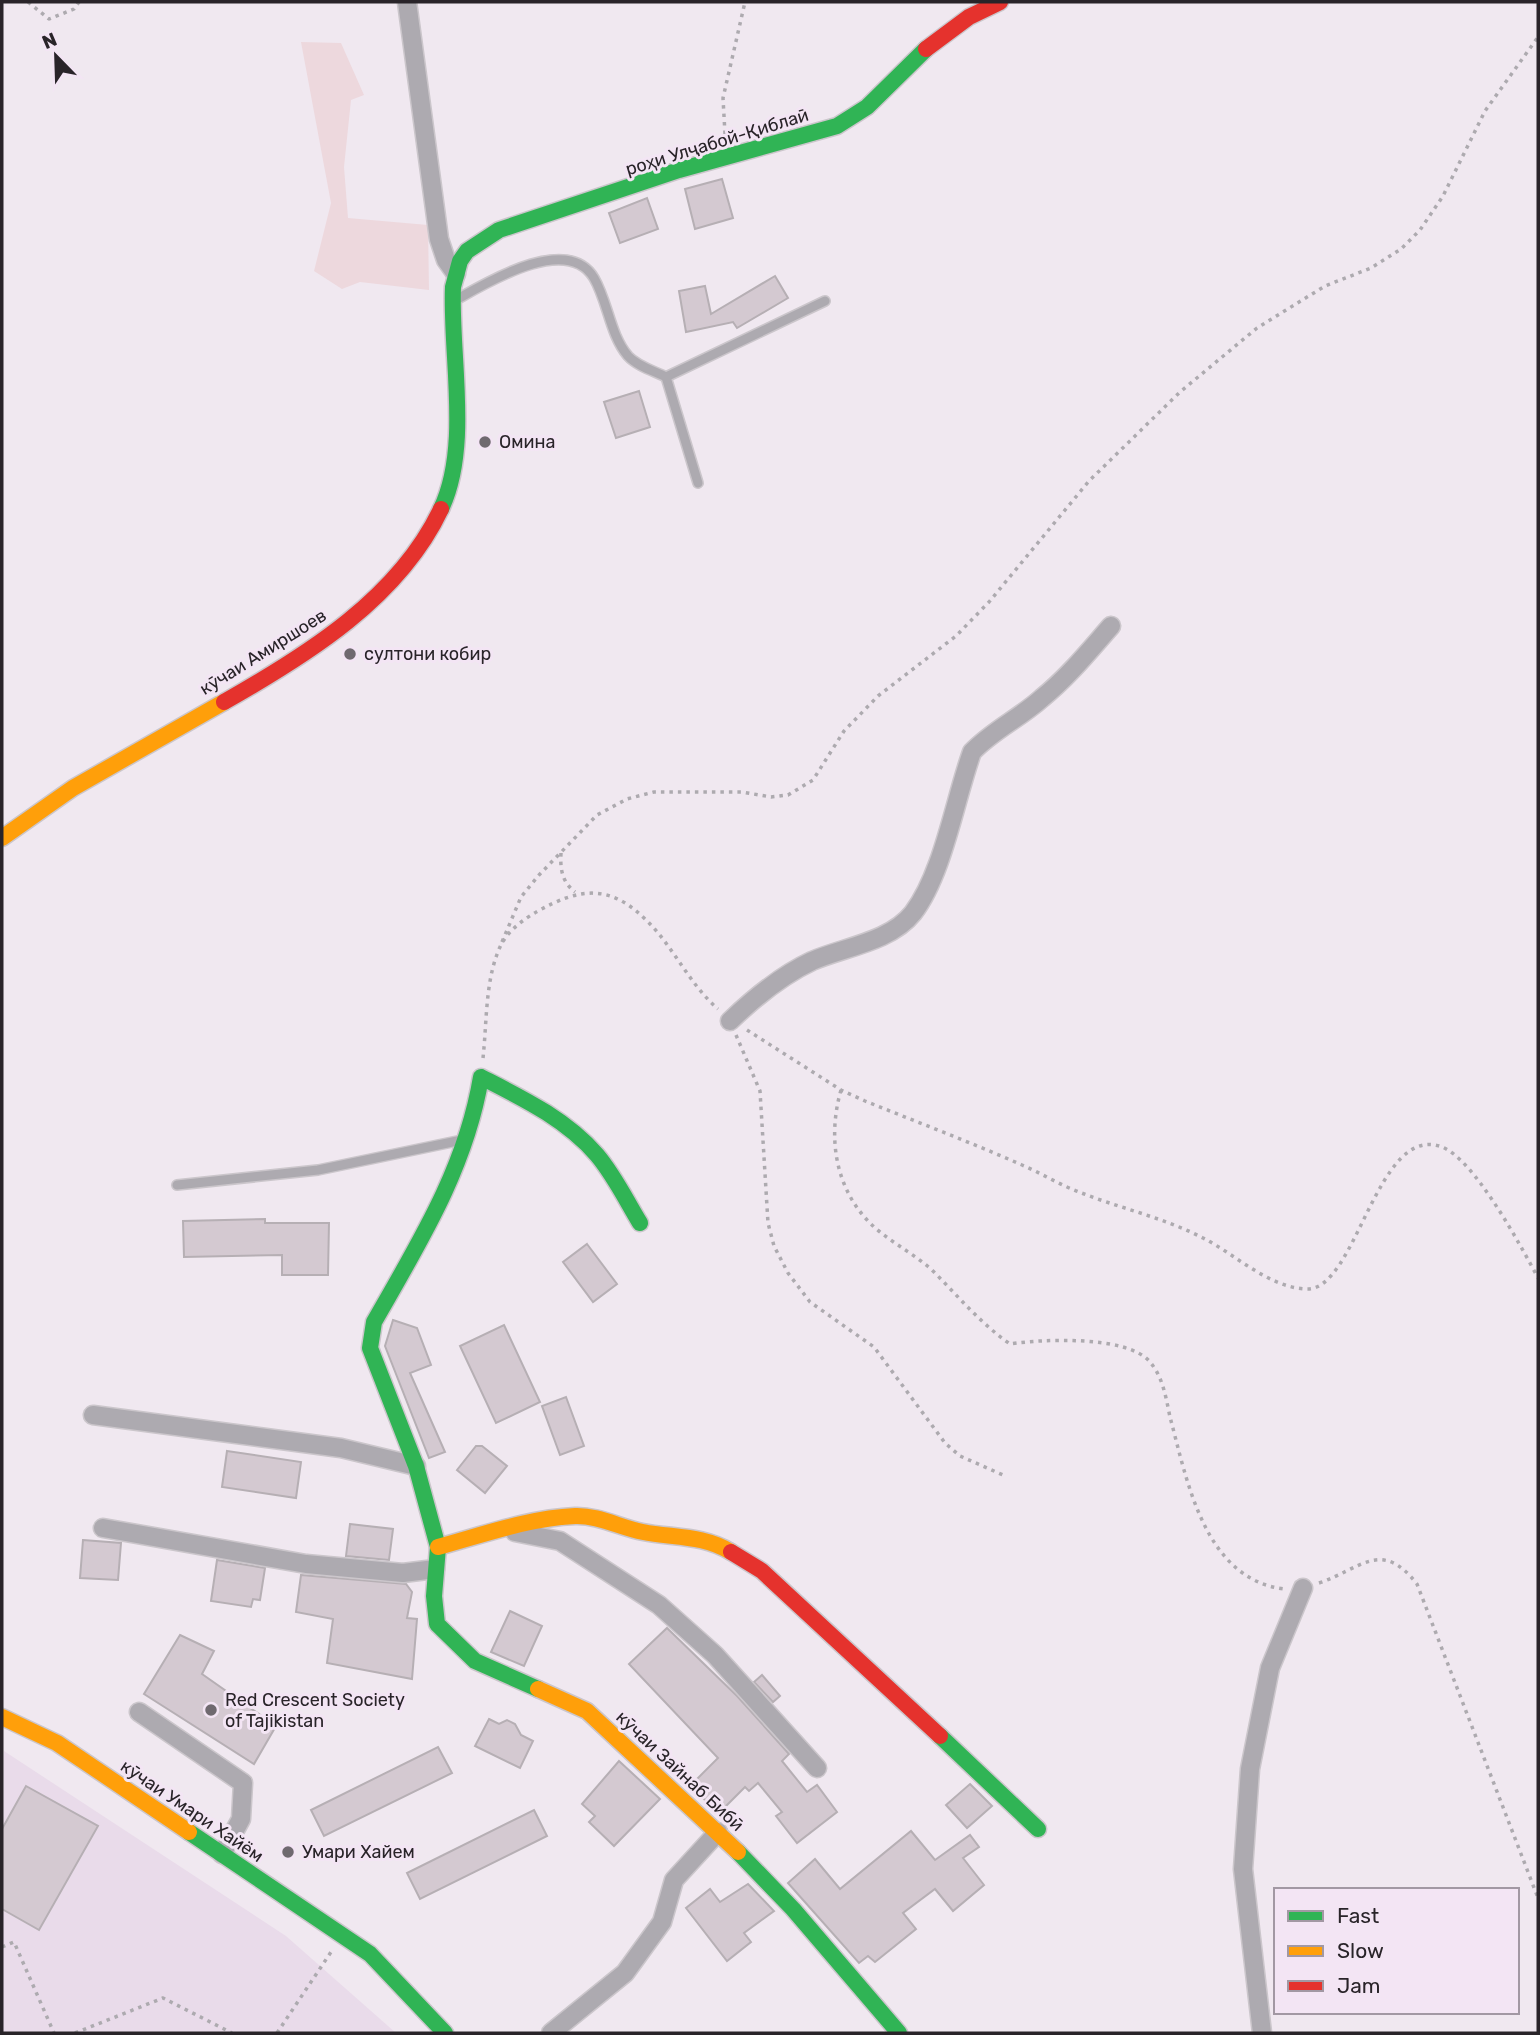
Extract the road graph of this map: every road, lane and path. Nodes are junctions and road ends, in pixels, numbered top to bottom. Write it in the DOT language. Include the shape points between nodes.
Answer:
graph roads {
  1 [pos="27,2"];
  2 [pos="79,2"];
  3 [pos="407,2"];
  4 [pos="745,2"];
  5 [pos="1000,2"];
  6 [pos="1538,37"];
  7 [pos="726,157"];
  8 [pos="456,274"];
  9 [pos="825,301"];
  10 [pos="453,302"];
  11 [pos="666,377"];
  12 [pos="698,483"];
  13 [pos="1111,626"];
  14 [pos="2,838"];
  15 [pos="562,851"];
  16 [pos="575,892"];
  17 [pos="501,944"];
  18 [pos="730,1021"];
  19 [pos="481,1077"];
  20 [pos="841,1090"];
  21 [pos="469,1139"];
  22 [pos="177,1185"];
  23 [pos="640,1223"];
  24 [pos="1538,1278"];
  25 [pos="93,1415"];
  26 [pos="416,1466"];
  27 [pos="1003,1475"];
  28 [pos="103,1528"];
  29 [pos="501,1530"];
  30 [pos="438,1547"];
  31 [pos="435,1569"];
  32 [pos="1303,1588"];
  33 [pos="139,1712"];
  34 [pos="2,1717"];
  35 [pos="18,1725"];
  36 [pos="2,1732"];
  37 [pos="817,1768"];
  38 [pos="1038,1829"];
  39 [pos="718,1832"];
  40 [pos="222,1854"];
  41 [pos="1538,1898"];
  42 [pos="342,1936"];
  43 [pos="2,1947"];
  44 [pos="54,2033"];
  45 [pos="75,2033"];
  46 [pos="232,2033"];
  47 [pos="277,2033"];
  48 [pos="445,2033"];
  49 [pos="551,2033"];
  50 [pos="899,2033"];
  51 [pos="1262,2033"];
  1 -- 2 [label="path" via="50,19 74,9"];
  3 -- 8 [label="street" via="439,239"];
  4 -- 7 [label="path" via="723,97"];
  5 -- 7 [label="street, роҳи Улҷабой-Қиблаӣ" via="979,9 939,35 854,118"];
  6 -- 15 [label="path" via="1485,111 1443,196 1410,239 1371,268 1325,286 1257,328 1180,392 1089,481 956,636 878,696 844,731 804,789 771,797 742,792 640,795 597,815"];
  7 -- 8 [label="street, роҳи Улҷабой-Қиблаӣ" via="484,237 465,252"];
  8 -- 10 [label="street, роҳи Улҷабой-Қиблаӣ"];
  9 -- 11 [label="lane"];
  10 -- 11 [label="lane" via="535,262 566,260 583,266 594,277 629,358"];
  10 -- 14 [label="street, кӯчаи Амиршоев" via="448,494 436,529 398,578 325,639 80,784"];
  11 -- 12 [label="lane"];
  13 -- 18 [label="street" via="1068,675 972,752 936,866 912,914 881,935 811,961 776,982"];
  15 -- 16 [label="path" via="562,874"];
  15 -- 17 [label="path" via="521,897"];
  16 -- 17 [label="path" via="522,920"];
  16 -- 18 [label="path" via="601,893 644,917 700,993"];
  17 -- 19 [label="path" via="492,967"];
  18 -- 20 [label="path"];
  18 -- 27 [label="path" via="760,1091 768,1223 788,1273 810,1301 874,1347 945,1443 960,1456"];
  19 -- 21 [label="street"];
  19 -- 23 [label="street" via="537,1106 582,1139"];
  20 -- 24 [label="path" via="1076,1191 1202,1237 1258,1271 1308,1289 1333,1277 1366,1210 1408,1153 1423,1146 1441,1146 1476,1176"];
  20 -- 32 [label="path" via="834,1114 838,1169 850,1197 868,1221 931,1270 988,1329 1010,1344 1095,1342 1126,1348 1149,1360 1161,1380 1189,1489 1205,1528 1230,1562 1253,1579 1281,1589"];
  21 -- 22 [label="lane" via="317,1170"];
  21 -- 26 [label="street" via="370,1337 385,1393"];
  25 -- 26 [label="street" via="341,1448"];
  26 -- 30 [label="street"];
  28 -- 31 [label="street" via="306,1564 403,1573"];
  29 -- 30 [label="street"];
  29 -- 37 [label="street" via="559,1541 659,1605 715,1655"];
  29 -- 38 [label="street" via="576,1516 692,1537 738,1554 852,1651"];
  30 -- 31 [label="street, кӯчаи Зайнаб Бибӣ"];
  31 -- 39 [label="street, кӯчаи Зайнаб Бибӣ" via="437,1624 475,1661 587,1711"];
  32 -- 41 [label="path" via="1372,1559 1388,1559 1405,1568 1417,1584"];
  32 -- 51 [label="street" via="1270,1668 1250,1769 1243,1869"];
  33 -- 40 [label="street" via="243,1783 241,1819"];
  34 -- 35 [label="street, кӯчаи Умари Хайём"];
  35 -- 36 [label="lane"];
  35 -- 40 [label="street, кӯчаи Умари Хайём" via="57,1742"];
  39 -- 49 [label="street" via="674,1880 662,1922 625,1973"];
  39 -- 50 [label="street, кӯчаи Зайнаб Бибӣ" via="793,1909"];
  40 -- 42 [label="street, кӯчаи Умари Хайём"];
  42 -- 47 [label="path"];
  42 -- 48 [label="street, кӯчаи Умари Хайём" via="370,1954"];
  43 -- 44 [label="path" via="14,1942"];
  45 -- 46 [label="path" via="163,1998"];
}
